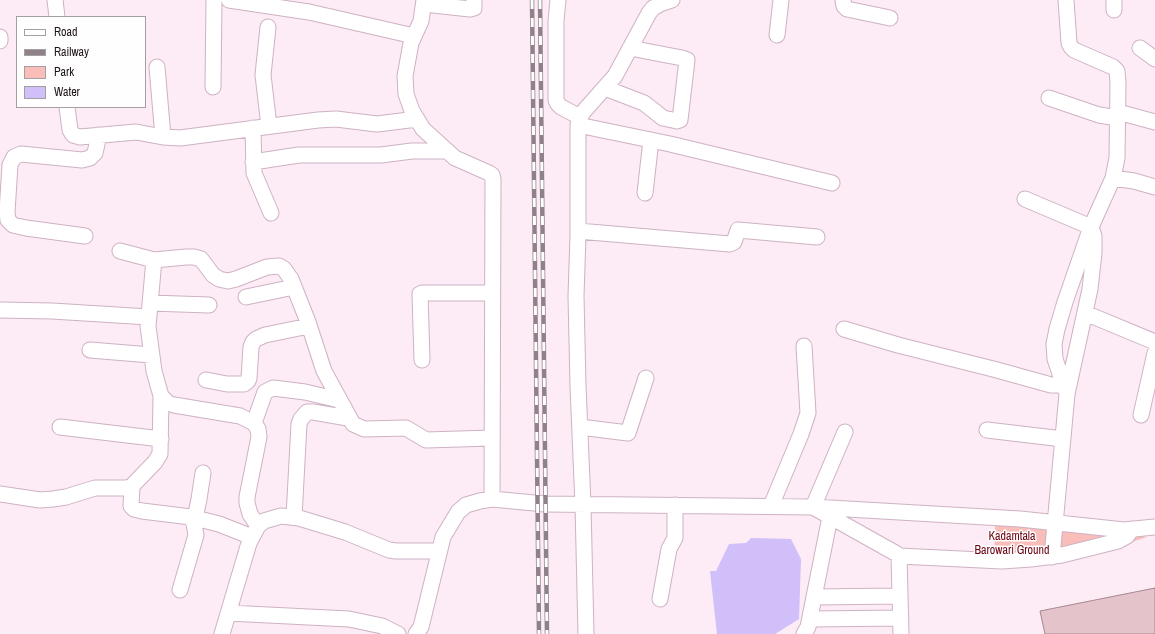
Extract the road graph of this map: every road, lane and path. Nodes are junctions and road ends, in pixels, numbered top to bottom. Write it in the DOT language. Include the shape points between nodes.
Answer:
graph roads {
  1 [pos="55,0"];
  2 [pos="214,0"];
  3 [pos="229,0"];
  4 [pos="474,0"];
  5 [pos="558,0"];
  6 [pos="672,0"];
  7 [pos="781,0"];
  8 [pos="843,0"];
  9 [pos="1066,0"];
  10 [pos="424,2"];
  11 [pos="313,7"];
  12 [pos="57,16"];
  13 [pos="890,18"];
  14 [pos="268,27"];
  15 [pos="777,35"];
  16 [pos="414,36"];
  17 [pos="0,37"];
  18 [pos="0,41"];
  19 [pos="630,48"];
  20 [pos="1140,48"];
  21 [pos="1155,58"];
  22 [pos="157,67"];
  23 [pos="213,87"];
  24 [pos="605,88"];
  25 [pos="1049,98"];
  26 [pos="67,108"];
  27 [pos="1118,115"];
  28 [pos="417,119"];
  29 [pos="579,121"];
  30 [pos="1155,122"];
  31 [pos="269,126"];
  32 [pos="252,128"];
  33 [pos="99,135"];
  34 [pos="163,137"];
  35 [pos="650,140"];
  36 [pos="447,151"];
  37 [pos="253,162"];
  38 [pos="1113,178"];
  39 [pos="832,184"];
  40 [pos="1155,187"];
  41 [pos="645,193"];
  42 [pos="4,197"];
  43 [pos="1025,199"];
  44 [pos="271,213"];
  45 [pos="1092,227"];
  46 [pos="578,231"];
  47 [pos="85,236"];
  48 [pos="817,237"];
  49 [pos="120,251"];
  50 [pos="154,260"];
  51 [pos="294,287"];
  52 [pos="492,293"];
  53 [pos="246,297"];
  54 [pos="209,305"];
  55 [pos="0,310"];
  56 [pos="150,310"];
  57 [pos="1085,313"];
  58 [pos="309,326"];
  59 [pos="844,329"];
  60 [pos="1155,342"];
  61 [pos="804,346"];
  62 [pos="90,350"];
  63 [pos="1155,354"];
  64 [pos="151,355"];
  65 [pos="422,360"];
  66 [pos="646,378"];
  67 [pos="206,380"];
  68 [pos="1065,389"];
  69 [pos="161,396"];
  70 [pos="339,400"];
  71 [pos="1142,415"];
  72 [pos="348,418"];
  73 [pos="254,423"];
  74 [pos="60,427"];
  75 [pos="580,427"];
  76 [pos="987,430"];
  77 [pos="845,432"];
  78 [pos="492,438"];
  79 [pos="161,439"];
  80 [pos="1062,439"];
  81 [pos="203,473"];
  82 [pos="132,486"];
  83 [pos="0,494"];
  84 [pos="492,499"];
  85 [pos="583,505"];
  86 [pos="675,505"];
  87 [pos="771,506"];
  88 [pos="813,507"];
  89 [pos="193,517"];
  90 [pos="294,517"];
  91 [pos="830,517"];
  92 [pos="1054,522"];
  93 [pos="1155,527"];
  94 [pos="1132,529"];
  95 [pos="255,531"];
  96 [pos="439,551"];
  97 [pos="899,556"];
  98 [pos="1052,557"];
  99 [pos="180,590"];
  100 [pos="900,596"];
  101 [pos="814,597"];
  102 [pos="660,598"];
  103 [pos="228,613"];
  104 [pos="901,618"];
  105 [pos="810,619"];
  106 [pos="423,632"];
  107 [pos="222,634"];
  108 [pos="398,634"];
  109 [pos="586,634"];
  110 [pos="804,634"];
  111 [pos="901,634"];
  1 -- 12 [label="street"];
  2 -- 23 [label="street"];
  3 -- 11 [label="street"];
  4 -- 10 [label="street" via="474,8 470,9"];
  5 -- 29 [label="street" via="556,100"];
  6 -- 19 [label="street" via="653,8"];
  7 -- 15 [label="street"];
  8 -- 13 [label="street" via="847,9"];
  9 -- 27 [label="street" via="1071,47 1117,71"];
  10 -- 16 [label="street" via="421,21"];
  11 -- 16 [label="street"];
  14 -- 31 [label="street" via="263,76"];
  16 -- 28 [label="street" via="405,76 406,94"];
  17 -- 18 [label="street"];
  19 -- 24 [label="street" via="615,76"];
  19 -- 24 [label="street" via="687,60 680,120 663,118 644,104"];
  20 -- 21 [label="street"];
  22 -- 34 [label="street"];
  24 -- 29 [label="street" via="584,111"];
  25 -- 27 [label="street" via="1099,115"];
  26 -- 33 [label="street" via="73,135"];
  27 -- 30 [label="street"];
  27 -- 38 [label="street" via="1117,158"];
  28 -- 31 [label="street" via="377,124 330,119"];
  28 -- 36 [label="street" via="423,129"];
  29 -- 35 [label="street"];
  29 -- 46 [label="street"];
  31 -- 32 [label="street"];
  32 -- 34 [label="street" via="180,138"];
  32 -- 37 [label="street"];
  33 -- 34 [label="street" via="136,132"];
  33 -- 42 [label="street" via="95,153 90,158 82,160 21,154 14,157"];
  35 -- 39 [label="street"];
  35 -- 41 [label="street"];
  36 -- 37 [label="street" via="412,151 381,155 299,155"];
  36 -- 52 [label="street" via="455,158 492,175"];
  37 -- 44 [label="street" via="254,173"];
  38 -- 40 [label="street"];
  38 -- 45 [label="street"];
  42 -- 47 [label="street" via="8,220 13,225"];
  43 -- 45 [label="street"];
  45 -- 57 [label="street" via="1094,253"];
  45 -- 68 [label="street" via="1055,337 1054,359"];
  46 -- 48 [label="street" via="730,244 734,242 738,230"];
  46 -- 75 [label="street" via="576,296"];
  49 -- 50 [label="street"];
  50 -- 51 [label="street" via="194,257 201,259 213,275 228,281 267,267 279,266 288,273"];
  50 -- 56 [label="street"];
  51 -- 53 [label="street"];
  51 -- 58 [label="street"];
  52 -- 65 [label="street" via="420,294"];
  52 -- 78 [label="street"];
  54 -- 56 [label="street"];
  55 -- 56 [label="street"];
  56 -- 64 [label="street" via="148,326"];
  57 -- 60 [label="street"];
  57 -- 68 [label="street"];
  58 -- 67 [label="street" via="256,339 251,347 249,378 244,384"];
  58 -- 70 [label="street" via="324,371"];
  59 -- 68 [label="street"];
  61 -- 87 [label="street" via="808,413"];
  62 -- 64 [label="street"];
  63 -- 71 [label="street"];
  64 -- 69 [label="street"];
  66 -- 75 [label="street" via="628,433"];
  68 -- 80 [label="street"];
  69 -- 73 [label="street" via="174,405 240,416"];
  69 -- 79 [label="street"];
  70 -- 72 [label="street"];
  70 -- 73 [label="street" via="273,388 265,392"];
  72 -- 78 [label="street" via="352,424 364,429 406,428 426,440"];
  72 -- 90 [label="street" via="307,412 301,419"];
  73 -- 95 [label="street" via="259,437 248,503"];
  74 -- 79 [label="street"];
  75 -- 85 [label="street"];
  76 -- 80 [label="street"];
  77 -- 88 [label="street"];
  78 -- 84 [label="street"];
  79 -- 82 [label="street" via="158,459"];
  80 -- 92 [label="street"];
  81 -- 89 [label="street"];
  82 -- 83 [label="street" via="95,488 66,497 40,500"];
  82 -- 89 [label="street" via="131,506 134,509"];
  84 -- 85 [label="street"];
  84 -- 96 [label="street" via="466,505 458,512 443,536"];
  85 -- 86 [label="street"];
  85 -- 109 [label="street"];
  86 -- 87 [label="street"];
  86 -- 102 [label="street" via="675,538 669,549"];
  87 -- 88 [label="street"];
  88 -- 91 [label="street"];
  88 -- 92 [label="street"];
  89 -- 95 [label="street"];
  89 -- 99 [label="street" via="196,535"];
  90 -- 95 [label="street" via="281,516 264,521"];
  90 -- 96 [label="street" via="345,532 390,550"];
  91 -- 97 [label="street"];
  91 -- 101 [label="street"];
  92 -- 94 [label="street"];
  92 -- 98 [label="street"];
  93 -- 94 [label="street"];
  94 -- 98 [label="street" via="1118,542"];
  95 -- 103 [label="street"];
  96 -- 106 [label="street"];
  97 -- 98 [label="street" via="1002,561"];
  97 -- 100 [label="street"];
  100 -- 101 [label="street"];
  100 -- 104 [label="street"];
  101 -- 105 [label="street"];
  103 -- 107 [label="street"];
  103 -- 108 [label="street" via="349,619 382,626"];
  104 -- 105 [label="street"];
  104 -- 111 [label="street"];
  105 -- 110 [label="street"];
}
